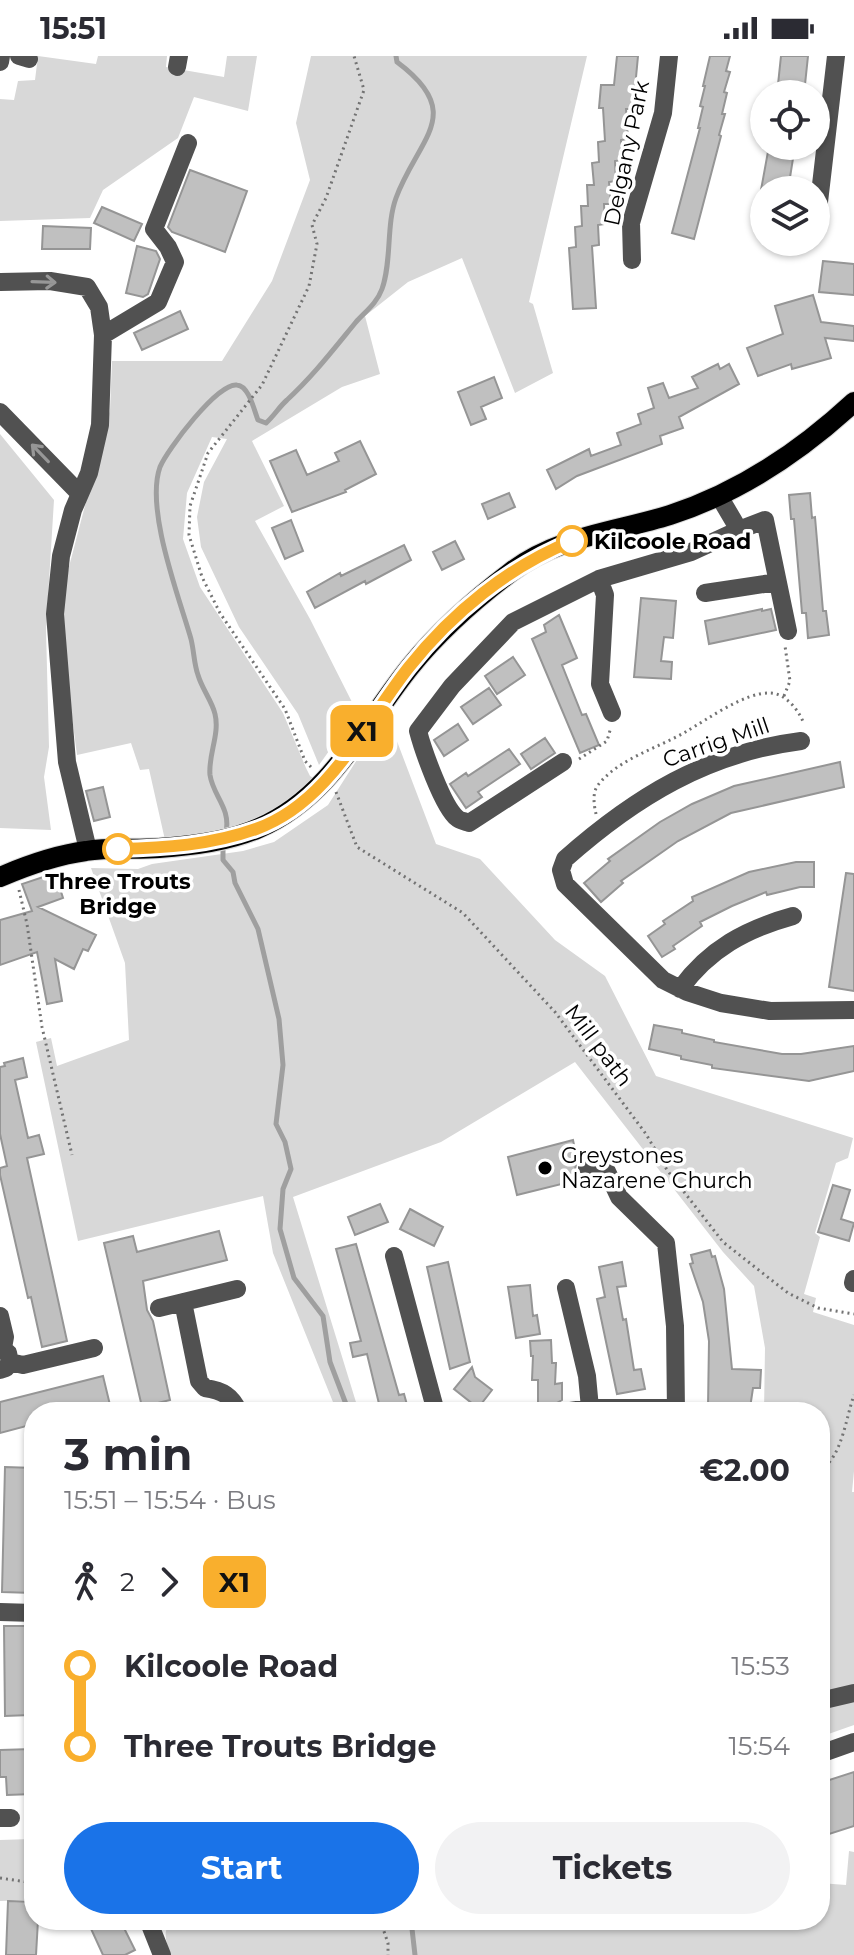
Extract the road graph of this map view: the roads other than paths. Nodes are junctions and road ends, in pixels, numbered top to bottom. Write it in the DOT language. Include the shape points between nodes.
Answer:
graph roads {
  1 [pos="669,56"];
  2 [pos="836,56"];
  3 [pos="188,143"];
  4 [pos="822,176"];
  5 [pos="632,260"];
  6 [pos="0,282"];
  7 [pos="103,335"];
  8 [pos="854,402"];
  9 [pos="0,412"];
  10 [pos="80,494"];
  11 [pos="719,496"];
  12 [pos="739,530"];
  13 [pos="599,579"];
  14 [pos="777,582"];
  15 [pos="705,593"];
  16 [pos="788,631"];
  17 [pos="612,713"];
  18 [pos="801,741"];
  19 [pos="563,762"];
  20 [pos="88,850"];
  21 [pos="8,874"];
  22 [pos="793,916"];
  23 [pos="680,989"];
  24 [pos="854,1010"];
  25 [pos="587,1167"];
  26 [pos="394,1256"];
  27 [pos="566,1288"];
  28 [pos="237,1289"];
  29 [pos="183,1302"];
  30 [pos="159,1308"];
  31 [pos="0,1316"];
  32 [pos="94,1348"];
  33 [pos="3,1357"];
  34 [pos="234,1402"];
  35 [pos="433,1402"];
  36 [pos="589,1402"];
  37 [pos="676,1402"];
  38 [pos="0,1612"];
  39 [pos="24,1613"];
  40 [pos="854,1693"];
  41 [pos="830,1699"];
  42 [pos="854,1742"];
  43 [pos="830,1750"];
  44 [pos="152,1930"];
  45 [pos="162,1955"];
  1 -- 5 [label="street, Delgany Park" via="663,113 631,223"];
  2 -- 4 [label="street"];
  3 -- 7 [label="street" via="154,229 175,262 158,302"];
  6 -- 7 [label="street, one-way" via="87,287 99,307"];
  7 -- 10 [label="street" via="100,425"];
  8 -- 11 [label="main road" via="767,469"];
  10 -- 9 [label="street, one-way"];
  10 -- 20 [label="street" via="61,556 55,614 67,762"];
  11 -- 12 [label="street"];
  11 -- 20 [label="main road" via="668,515 593,532 514,570 438,634 326,782 256,829 198,844"];
  12 -- 13 [label="street" via="691,552"];
  12 -- 14 [label="street" via="765,520"];
  13 -- 17 [label="street" via="605,595 600,684"];
  13 -- 19 [label="street" via="513,622 418,731 441,792 456,818 469,823"];
  14 -- 15 [label="street"];
  14 -- 16 [label="street"];
  18 -- 23 [label="street, Carrig Mill" via="756,750 667,782 565,859 565,884 663,980"];
  20 -- 21 [label="main road" via="33,862"];
  22 -- 23 [label="street" via="722,947"];
  23 -- 24 [label="street, Carrig Mill" via="770,1011"];
  25 -- 37 [label="street" via="603,1163 619,1197 666,1243"];
  26 -- 35 [label="street"];
  27 -- 36 [label="street"];
  28 -- 29 [label="street"];
  29 -- 30 [label="street"];
  29 -- 34 [label="street" via="199,1381"];
  31 -- 33 [label="street"];
  32 -- 33 [label="street" via="23,1365"];
  38 -- 39 [label="street"];
  40 -- 41 [label="street"];
  42 -- 43 [label="street"];
  44 -- 45 [label="street"];
}
